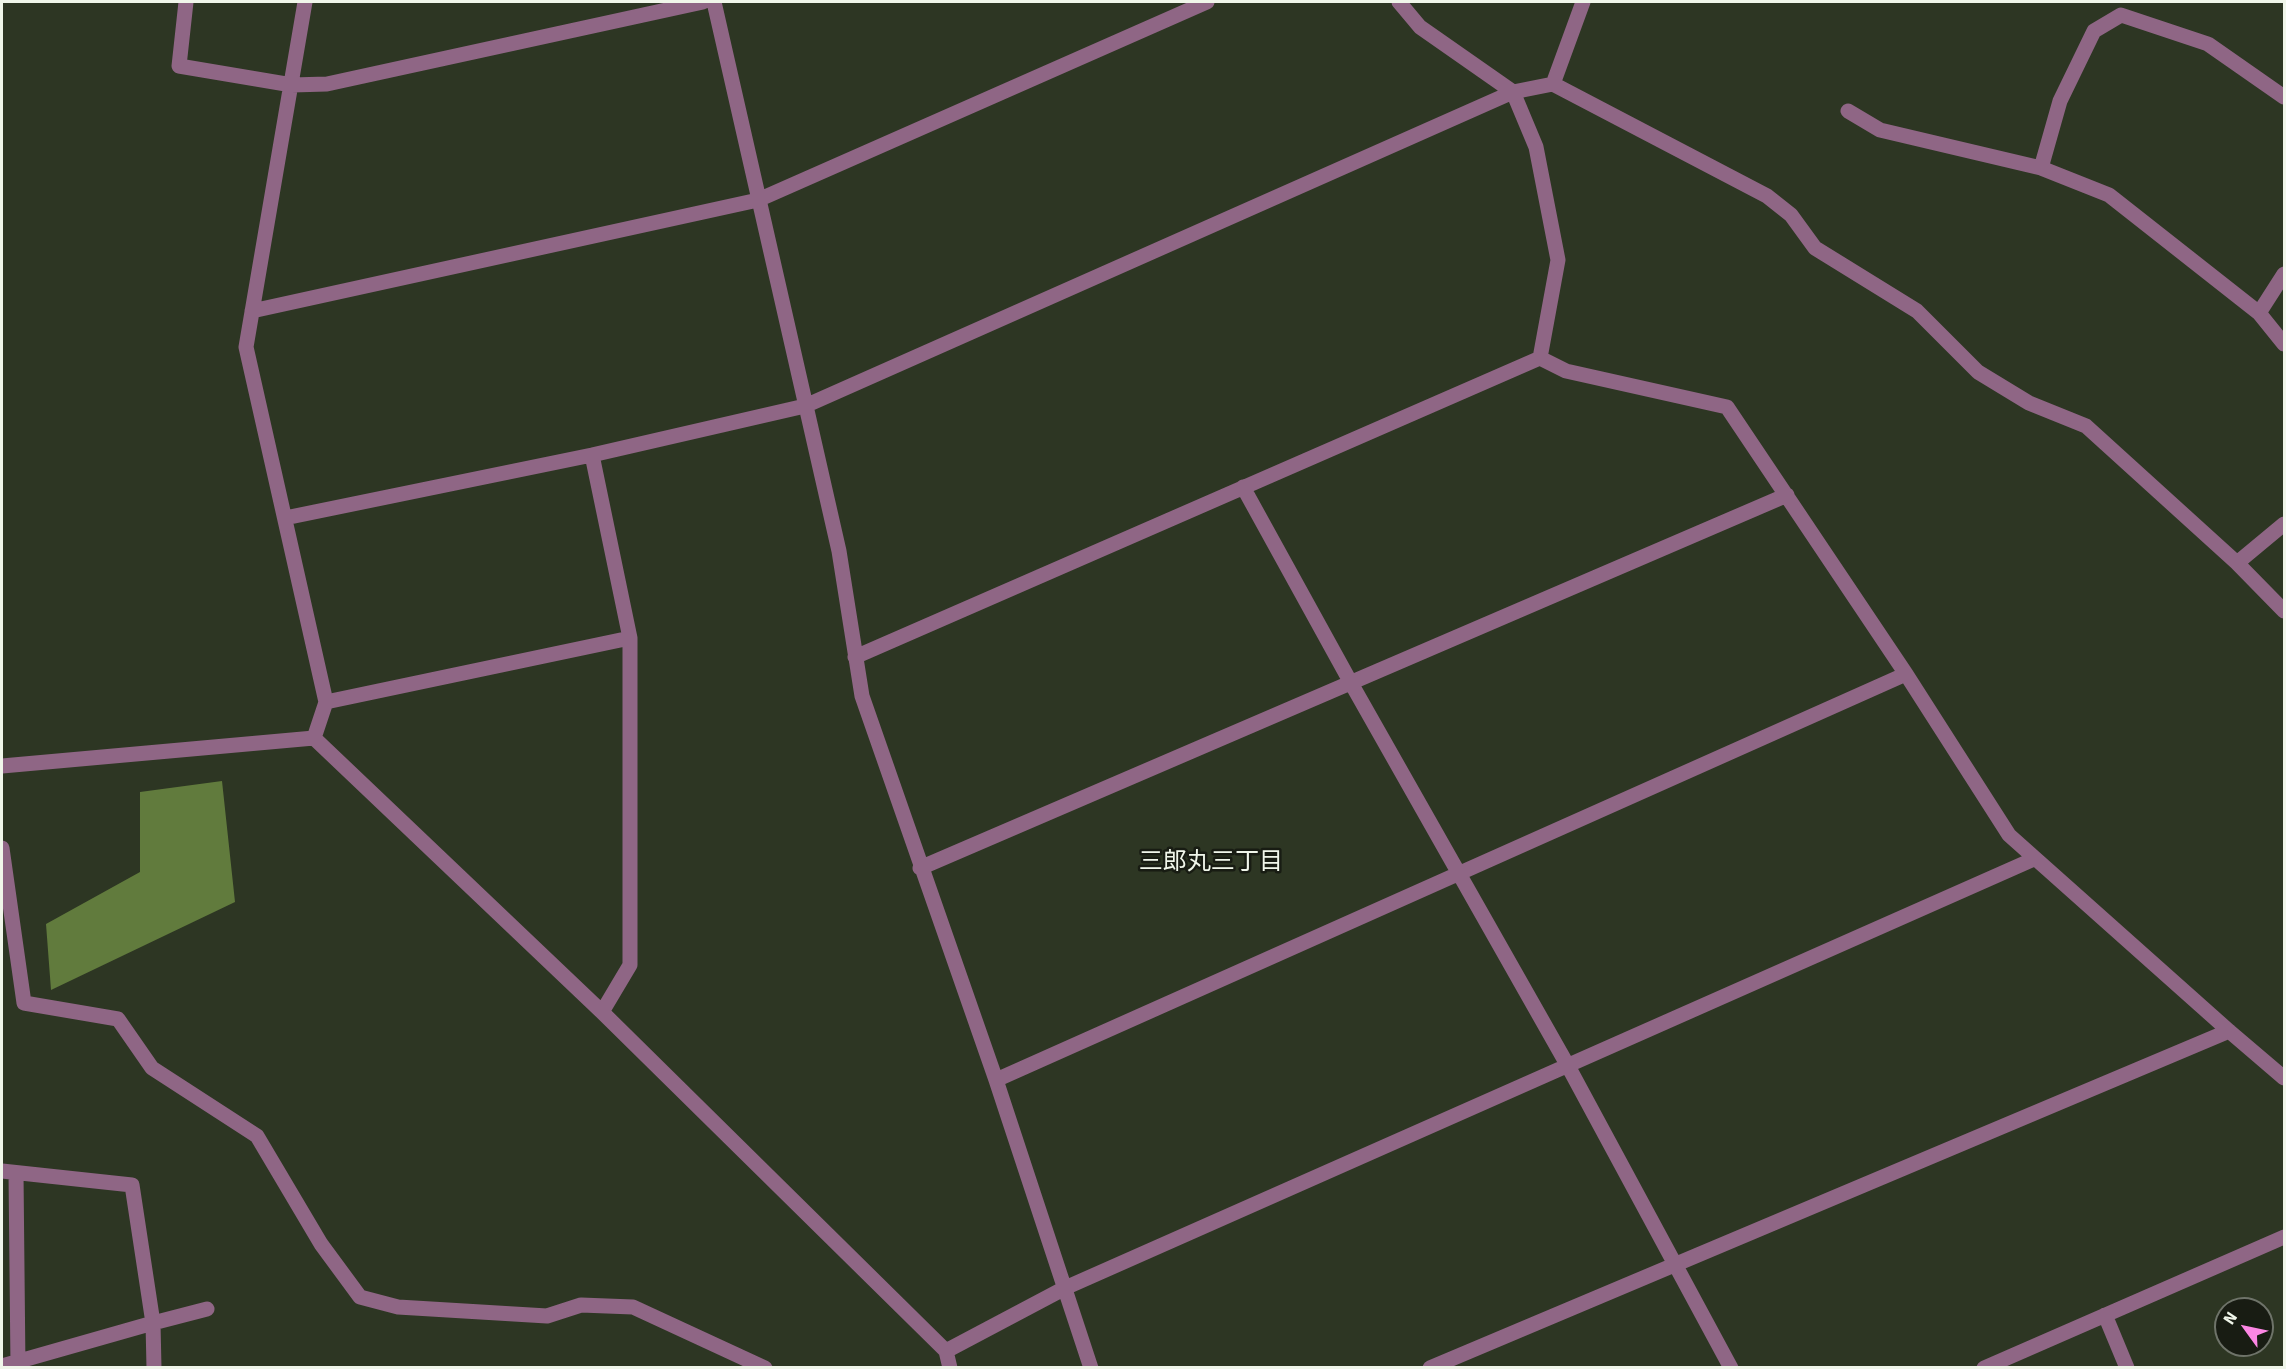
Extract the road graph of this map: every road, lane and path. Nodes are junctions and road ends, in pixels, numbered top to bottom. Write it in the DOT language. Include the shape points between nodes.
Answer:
graph roads {
  1 [pos="186,2"];
  2 [pos="305,2"];
  3 [pos="704,2"];
  4 [pos="714,2"];
  5 [pos="1207,2"];
  6 [pos="1400,2"];
  7 [pos="1583,2"];
  8 [pos="1553,84"];
  9 [pos="292,85"];
  10 [pos="1514,92"];
  11 [pos="2284,97"];
  12 [pos="1848,111"];
  13 [pos="2041,168"];
  14 [pos="758,200"];
  15 [pos="2284,274"];
  16 [pos="252,311"];
  17 [pos="2259,313"];
  18 [pos="2284,344"];
  19 [pos="1540,358"];
  20 [pos="805,406"];
  21 [pos="592,455"];
  22 [pos="1243,487"];
  23 [pos="1787,495"];
  24 [pos="285,518"];
  25 [pos="2284,524"];
  26 [pos="2237,563"];
  27 [pos="2284,611"];
  28 [pos="630,638"];
  29 [pos="855,657"];
  30 [pos="1906,674"];
  31 [pos="1351,683"];
  32 [pos="326,702"];
  33 [pos="314,738"];
  34 [pos="2,766"];
  35 [pos="2,848"];
  36 [pos="2034,859"];
  37 [pos="920,868"];
  38 [pos="1458,873"];
  39 [pos="602,1012"];
  40 [pos="2229,1031"];
  41 [pos="1568,1066"];
  42 [pos="2284,1078"];
  43 [pos="996,1080"];
  44 [pos="9,1172"];
  45 [pos="2284,1237"];
  46 [pos="1674,1265"];
  47 [pos="1065,1288"];
  48 [pos="207,1309"];
  49 [pos="2105,1314"];
  50 [pos="153,1323"];
  51 [pos="946,1351"];
  52 [pos="18,1364"];
  53 [pos="2,1366"];
  54 [pos="154,1368"];
  55 [pos="765,1368"];
  56 [pos="950,1368"];
  57 [pos="1091,1368"];
  58 [pos="1430,1368"];
  59 [pos="1731,1368"];
  60 [pos="1984,1368"];
  61 [pos="2127,1368"];
  1 -- 9 [label="street" via="178,66"];
  2 -- 9 [label="street"];
  3 -- 9 [label="street" via="327,84"];
  4 -- 14 [label="street"];
  5 -- 14 [label="street"];
  6 -- 10 [label="street" via="1420,27"];
  7 -- 8 [label="street"];
  8 -- 10 [label="street"];
  8 -- 26 [label="street" via="1767,196 1791,215 1815,248 1917,311 1978,372 2029,403 2086,426"];
  9 -- 16 [label="street"];
  10 -- 19 [label="street" via="1536,147 1558,260"];
  10 -- 20 [label="street"];
  11 -- 13 [label="street" via="2208,44 2121,15 2094,31 2060,101"];
  12 -- 13 [label="street" via="1881,130"];
  13 -- 17 [label="street" via="2109,195"];
  14 -- 16 [label="street"];
  14 -- 20 [label="street"];
  15 -- 17 [label="street"];
  16 -- 24 [label="street" via="246,347"];
  17 -- 18 [label="street"];
  19 -- 22 [label="street"];
  19 -- 23 [label="street" via="1566,371 1727,406"];
  20 -- 21 [label="street"];
  20 -- 29 [label="street" via="839,551"];
  21 -- 24 [label="street"];
  21 -- 28 [label="street"];
  22 -- 29 [label="street"];
  22 -- 31 [label="street"];
  23 -- 30 [label="street"];
  23 -- 31 [label="street"];
  24 -- 32 [label="street"];
  25 -- 26 [label="street"];
  26 -- 27 [label="street"];
  28 -- 32 [label="street"];
  28 -- 39 [label="street" via="630,965"];
  29 -- 37 [label="street" via="862,696"];
  30 -- 36 [label="street" via="2009,835"];
  30 -- 38 [label="street"];
  31 -- 37 [label="street"];
  31 -- 38 [label="street"];
  32 -- 33 [label="street"];
  33 -- 34 [label="street"];
  33 -- 39 [label="street"];
  35 -- 55 [label="street" via="24,1003 118,1019 152,1068 257,1136 321,1244 360,1297 398,1307 547,1316 581,1305 633,1307"];
  36 -- 40 [label="street"];
  36 -- 41 [label="street"];
  37 -- 43 [label="street"];
  38 -- 41 [label="street"];
  38 -- 43 [label="street"];
  39 -- 51 [label="street"];
  40 -- 42 [label="street"];
  40 -- 46 [label="street"];
  41 -- 46 [label="street"];
  41 -- 47 [label="street"];
  43 -- 47 [label="street"];
  44 -- 50 [label="street" via="132,1185"];
  44 -- 52 [label="street"];
  45 -- 49 [label="street"];
  46 -- 58 [label="street"];
  46 -- 59 [label="street"];
  47 -- 51 [label="street"];
  47 -- 57 [label="street"];
  48 -- 50 [label="street"];
  49 -- 60 [label="street"];
  49 -- 61 [label="street"];
  50 -- 52 [label="street"];
  50 -- 54 [label="street"];
  51 -- 56 [label="street"];
  52 -- 53 [label="street"];
}
